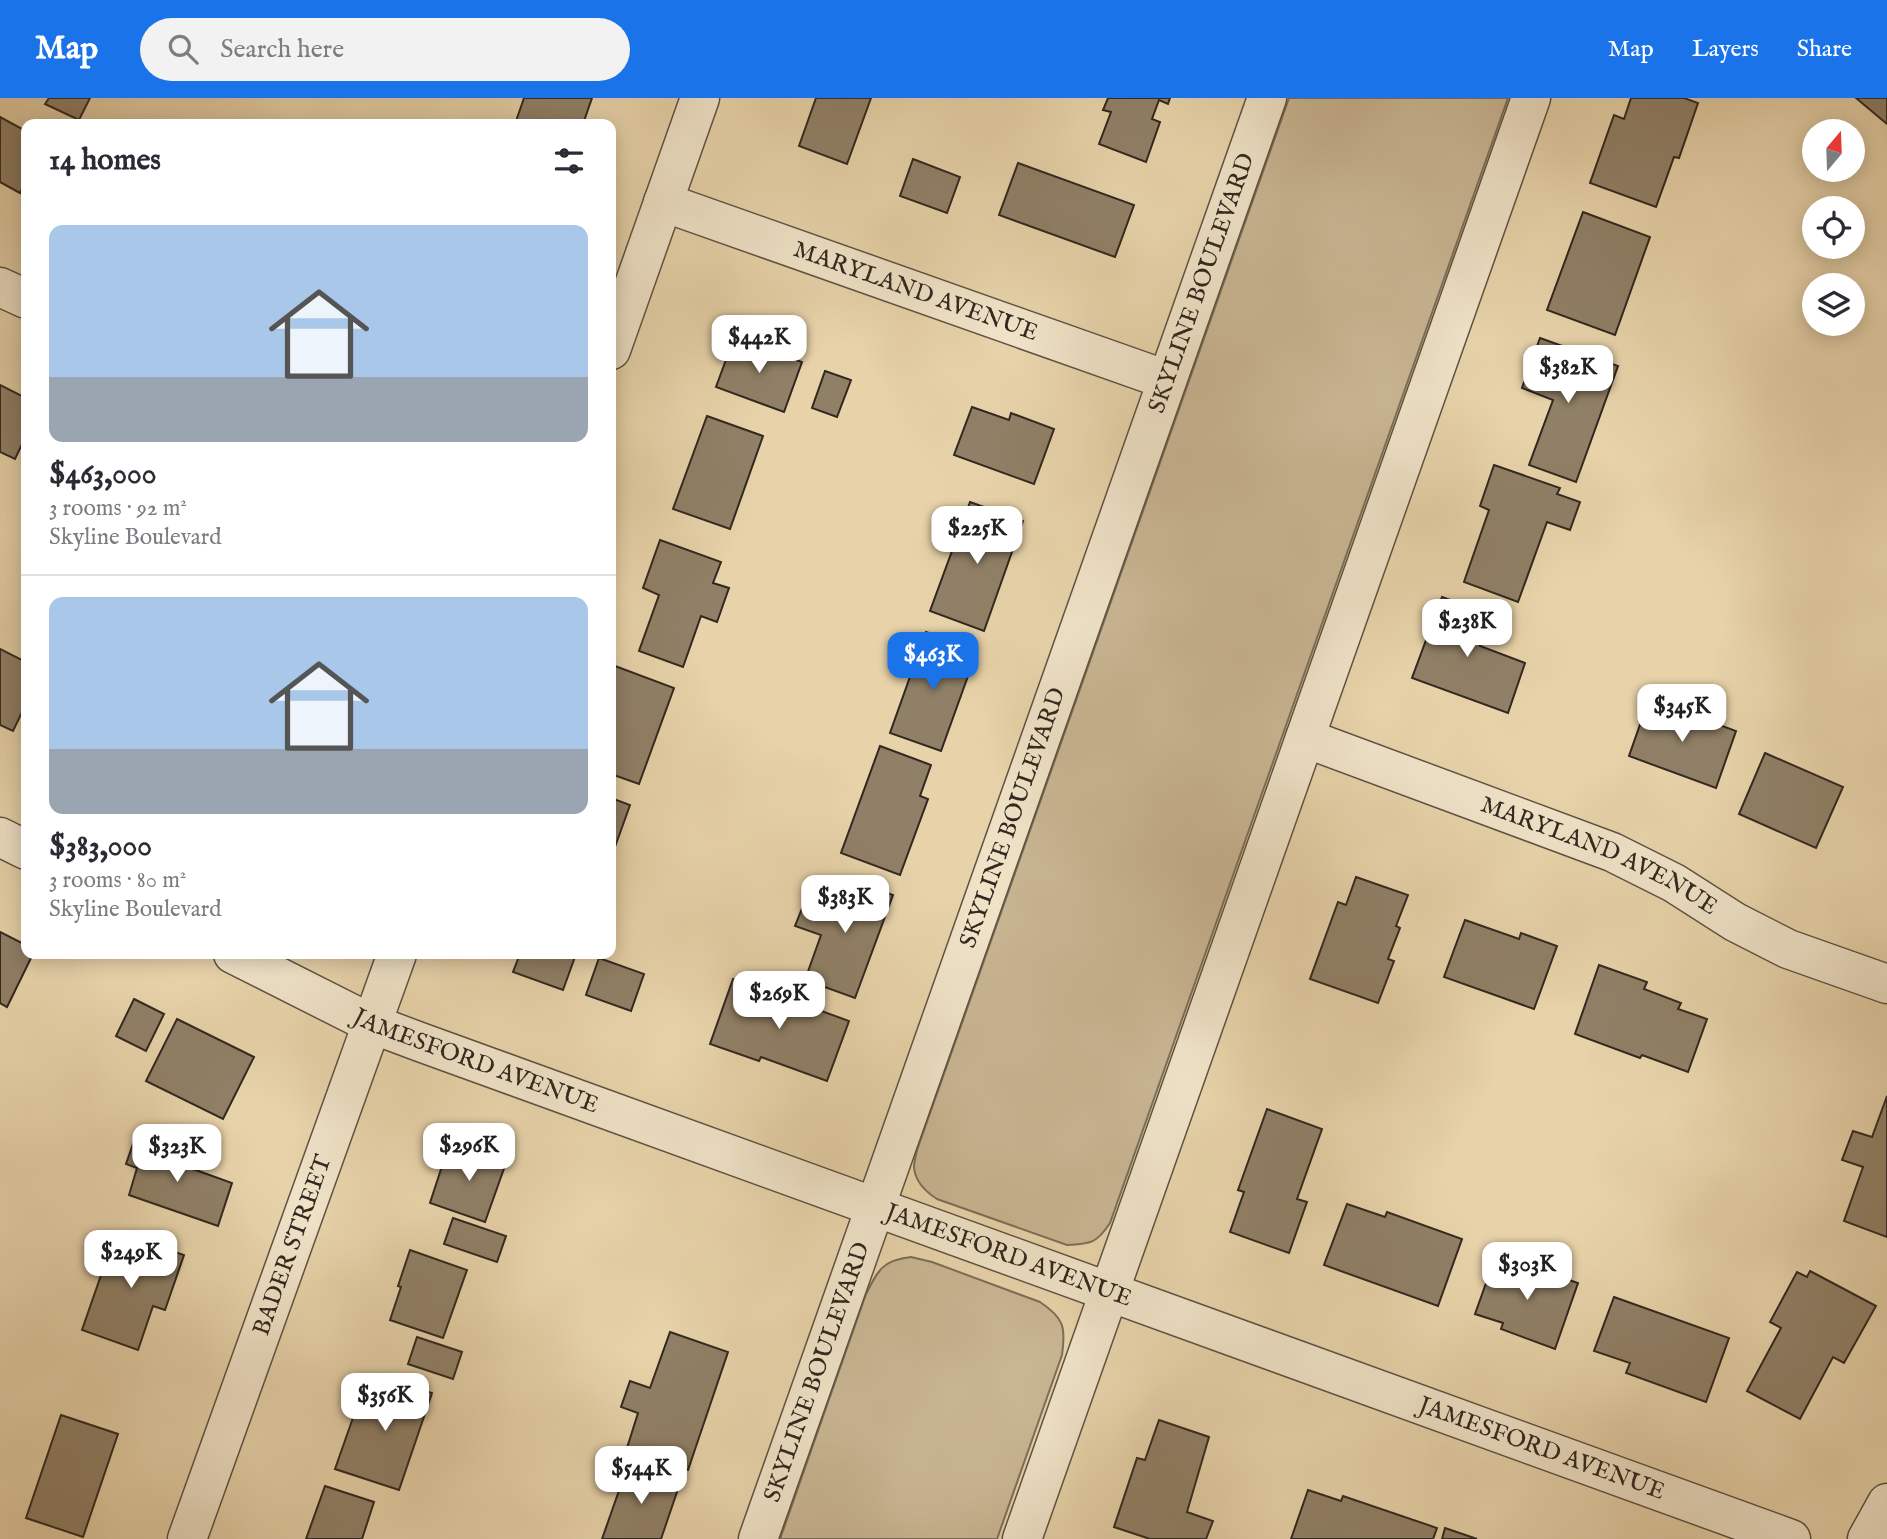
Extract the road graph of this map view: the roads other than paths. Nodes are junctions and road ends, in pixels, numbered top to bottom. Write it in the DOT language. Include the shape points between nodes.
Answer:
graph roads {
  1 [pos="700,98"];
  2 [pos="1267,98"];
  3 [pos="1531,98"];
  4 [pos="663,202"];
  5 [pos="0,287"];
  6 [pos="21,297"];
  7 [pos="616,336"];
  8 [pos="1167,380"];
  9 [pos="1306,738"];
  10 [pos="0,837"];
  11 [pos="21,848"];
  12 [pos="243,959"];
  13 [pos="395,959"];
  14 [pos="1887,984"];
  15 [pos="372,1024"];
  16 [pos="874,1207"];
  17 [pos="1110,1292"];
  18 [pos="1887,1503"];
  19 [pos="187,1539"];
  20 [pos="758,1539"];
  21 [pos="1022,1539"];
  22 [pos="1791,1539"];
  23 [pos="1867,1539"];
  1 -- 4 [label="street"];
  2 -- 8 [label="street, SKYLINE BOULEVARD"];
  3 -- 9 [label="street"];
  4 -- 7 [label="street"];
  4 -- 8 [label="street, MARYLAND AVENUE"];
  5 -- 6 [label="street"];
  8 -- 16 [label="street, SKYLINE BOULEVARD"];
  9 -- 14 [label="street, MARYLAND AVENUE" via="1612,852 1788,949"];
  9 -- 17 [label="street"];
  10 -- 11 [label="street"];
  12 -- 15 [label="street, JAMESFORD AVENUE"];
  13 -- 15 [label="street, BADER STREET"];
  15 -- 16 [label="street, JAMESFORD AVENUE"];
  15 -- 19 [label="street, BADER STREET"];
  16 -- 17 [label="street, JAMESFORD AVENUE"];
  16 -- 20 [label="street, SKYLINE BOULEVARD"];
  17 -- 21 [label="street"];
  17 -- 22 [label="street, JAMESFORD AVENUE"];
  18 -- 23 [label="street"];
}
